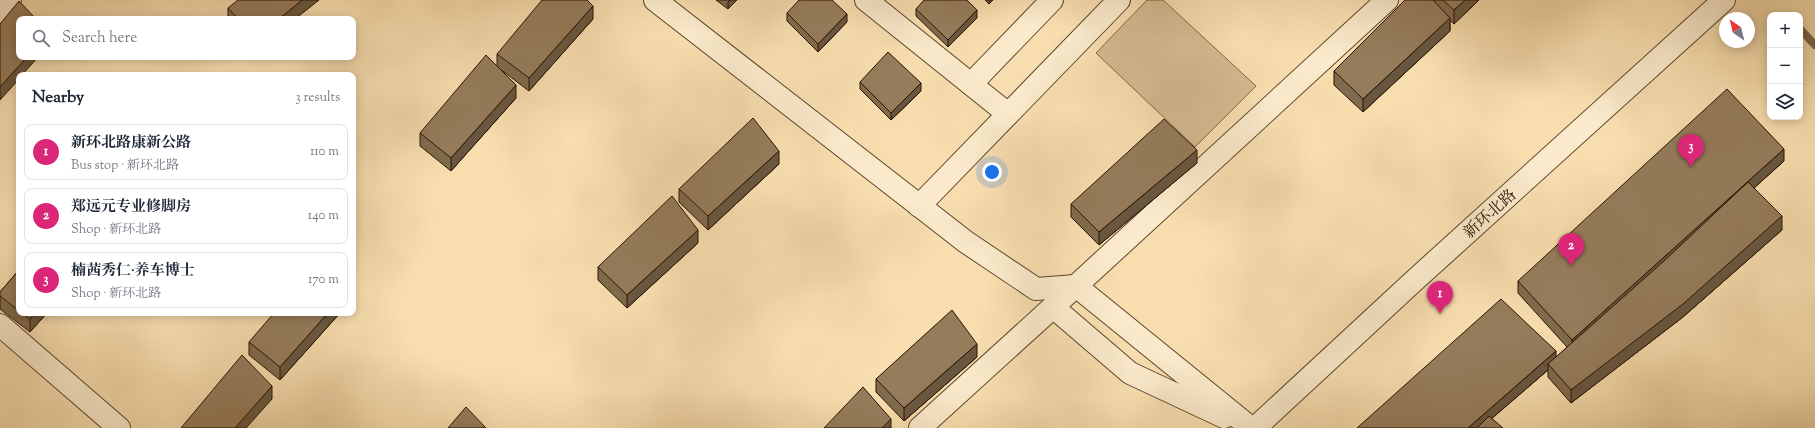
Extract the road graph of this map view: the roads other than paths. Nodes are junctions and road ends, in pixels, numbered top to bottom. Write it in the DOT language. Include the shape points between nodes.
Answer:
graph roads {
  1 [pos="10,0"];
  2 [pos="655,0"];
  3 [pos="866,0"];
  4 [pos="1052,0"];
  5 [pos="1119,0"];
  6 [pos="1387,0"];
  7 [pos="1724,0"];
  8 [pos="0,14"];
  9 [pos="971,84"];
  10 [pos="1008,114"];
  11 [pos="919,206"];
  12 [pos="1076,286"];
  13 [pos="1053,307"];
  14 [pos="0,325"];
  15 [pos="120,428"];
  16 [pos="920,428"];
  17 [pos="1250,428"];
  18 [pos="1255,428"];
  1 -- 8 [label="street"];
  2 -- 11 [label="street"];
  3 -- 9 [label="street"];
  4 -- 9 [label="street"];
  5 -- 10 [label="street"];
  6 -- 12 [label="street"];
  7 -- 18 [label="street, 新环北路"];
  9 -- 10 [label="street"];
  10 -- 11 [label="street"];
  11 -- 12 [label="street" via="966,242 1036,289"];
  12 -- 13 [label="street"];
  12 -- 17 [label="street"];
  13 -- 16 [label="street"];
  13 -- 17 [label="street" via="1130,372"];
  14 -- 15 [label="street"];
}
